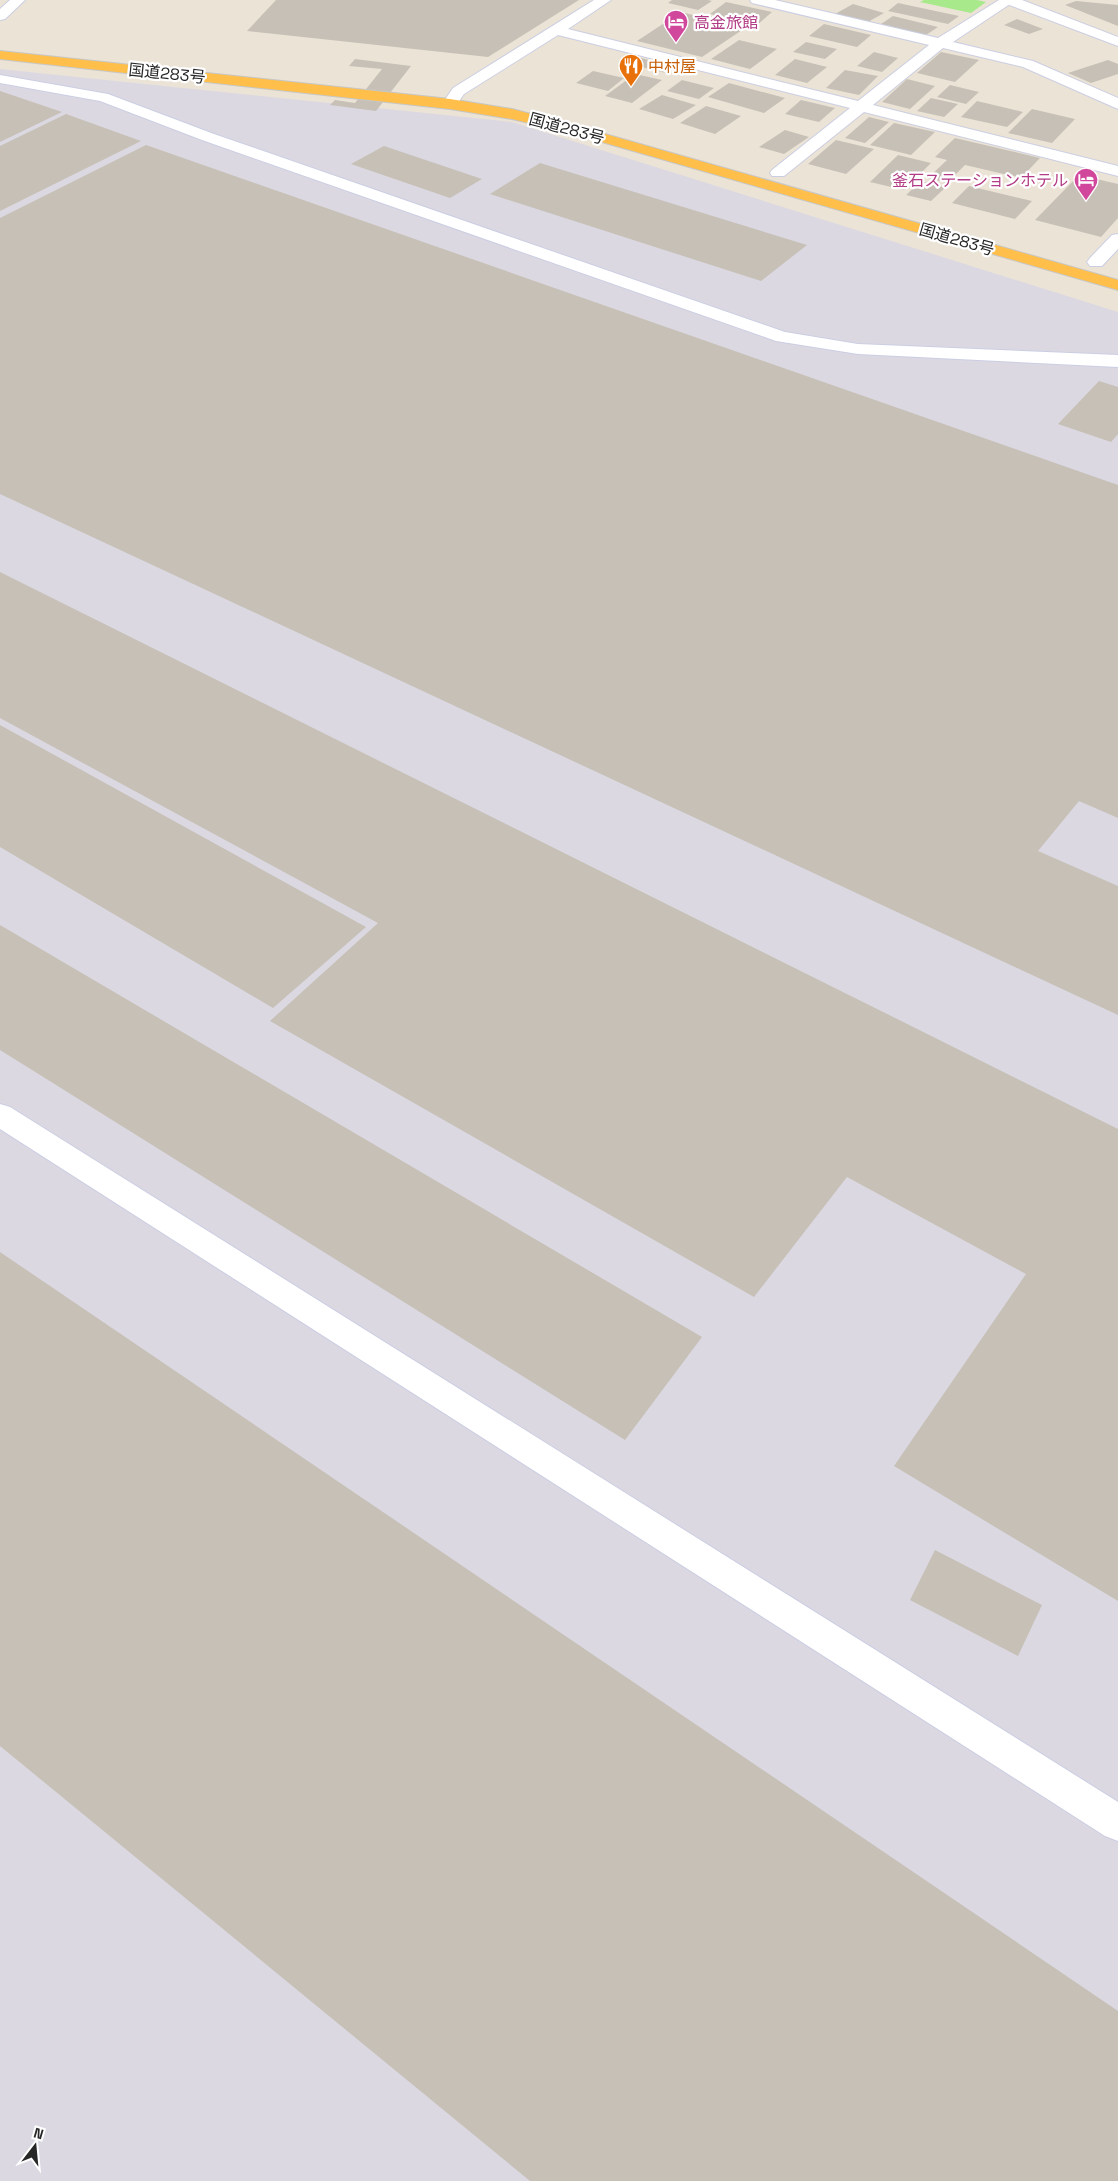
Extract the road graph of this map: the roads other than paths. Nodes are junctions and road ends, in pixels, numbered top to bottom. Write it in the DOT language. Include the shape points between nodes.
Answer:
graph roads {
  1 [pos="18,0"];
  2 [pos="604,0"];
  3 [pos="757,0"];
  4 [pos="1009,0"];
  5 [pos="0,16"];
  6 [pos="556,30"];
  7 [pos="0,42"];
  8 [pos="1118,42"];
  9 [pos="941,43"];
  10 [pos="0,55"];
  11 [pos="0,79"];
  12 [pos="454,98"];
  13 [pos="1118,104"];
  14 [pos="861,107"];
  15 [pos="1118,171"];
  16 [pos="778,173"];
  17 [pos="919,212"];
  18 [pos="1118,239"];
  19 [pos="1078,256"];
  20 [pos="1104,264"];
  21 [pos="1118,285"];
  22 [pos="1118,361"];
  23 [pos="0,1115"];
  24 [pos="1118,1823"];
  1 -- 5 [label="street"];
  2 -- 6 [label="street"];
  3 -- 9 [label="street"];
  4 -- 8 [label="street"];
  4 -- 9 [label="street"];
  6 -- 12 [label="street"];
  6 -- 14 [label="street"];
  7 -- 12 [label="highway, 国道283号"];
  9 -- 13 [label="street" via="1028,64"];
  9 -- 14 [label="street"];
  10 -- 12 [label="highway, 国道283号"];
  11 -- 22 [label="street" via="103,97 208,137 782,337 858,349"];
  12 -- 16 [label="highway, 国道283号" via="567,114"];
  12 -- 21 [label="highway, 国道283号"];
  14 -- 15 [label="street"];
  14 -- 16 [label="street"];
  16 -- 17 [label="highway, 国道283号"];
  18 -- 20 [label="street"];
  19 -- 20 [label="highway"];
  23 -- 24 [label="street"];
}
